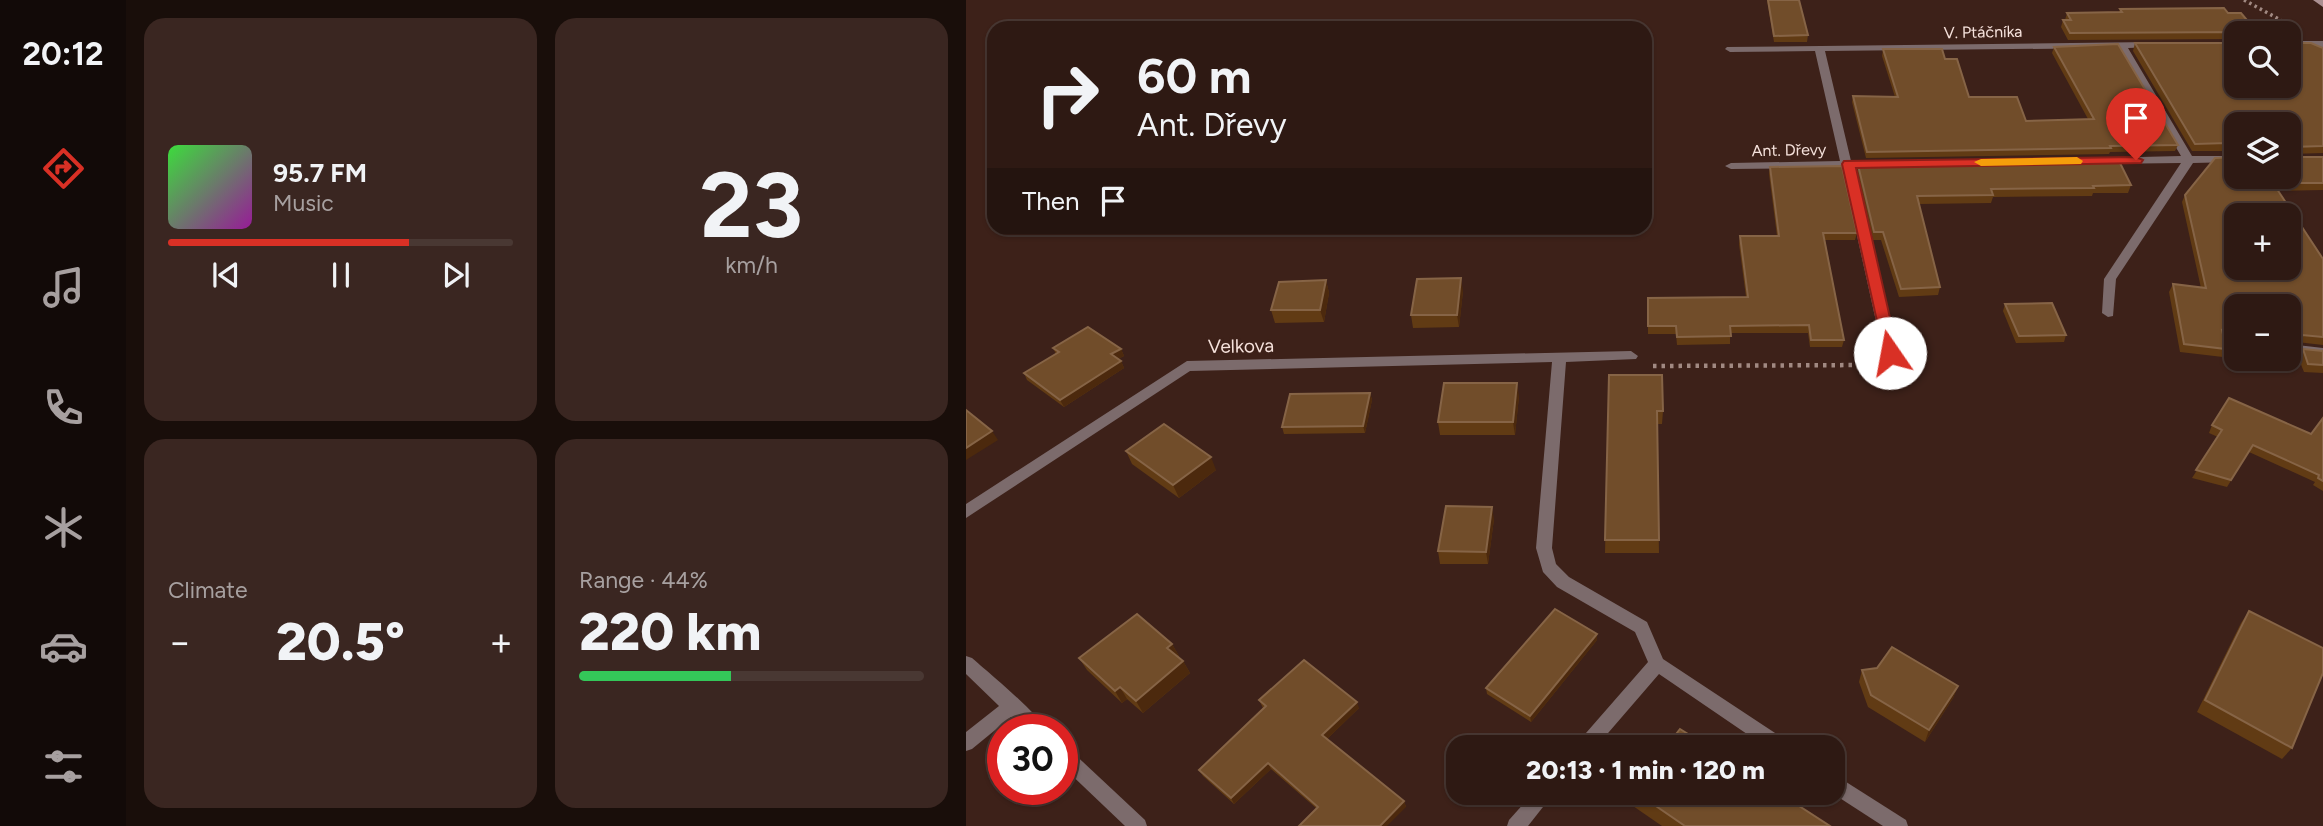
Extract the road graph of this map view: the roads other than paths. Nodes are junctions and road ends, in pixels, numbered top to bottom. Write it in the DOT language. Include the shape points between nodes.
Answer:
graph roads {
  1 [pos="2318,0"];
  2 [pos="2323,4"];
  3 [pos="2301,44"];
  4 [pos="2323,44"];
  5 [pos="2160,45"];
  6 [pos="2122,46"];
  7 [pos="1730,49"];
  8 [pos="1820,50"];
  9 [pos="2224,159"];
  10 [pos="2189,160"];
  11 [pos="2080,161"];
  12 [pos="1903,163"];
  13 [pos="1849,164"];
  14 [pos="1731,166"];
  15 [pos="2108,313"];
  16 [pos="2301,350"];
  17 [pos="1890,353"];
  18 [pos="2323,353"];
  19 [pos="1631,356"];
  20 [pos="1559,360"];
  21 [pos="966,512"];
  22 [pos="966,663"];
  23 [pos="1657,664"];
  24 [pos="1012,706"];
  25 [pos="1020,714"];
  26 [pos="1595,735"];
  27 [pos="1763,735"];
  28 [pos="966,743"];
  29 [pos="1078,769"];
  30 [pos="1845,791"];
  31 [pos="1534,805"];
  32 [pos="1138,826"];
  33 [pos="1516,826"];
  34 [pos="1899,826"];
  1 -- 2 [label="main road"];
  3 -- 4 [label="street"];
  5 -- 6 [label="street, V. Ptáčníka"];
  6 -- 8 [label="street, V. Ptáčníka"];
  6 -- 10 [label="street"];
  7 -- 8 [label="street, V. Ptáčníka"];
  8 -- 13 [label="street, Ant. Dřevy"];
  9 -- 10 [label="street"];
  10 -- 11 [label="street"];
  10 -- 15 [label="street" via="2110,279"];
  12 -- 13 [label="street, Ant. Dřevy"];
  13 -- 14 [label="street, Ant. Dřevy"];
  13 -- 17 [label="street, Ant. Dřevy"];
  16 -- 18 [label="street"];
  19 -- 20 [label="street, Velkova"];
  20 -- 21 [label="street, Velkova" via="1186,366"];
  20 -- 23 [label="street" via="1544,548 1549,567 1563,582 1641,627"];
  22 -- 24 [label="street"];
  23 -- 26 [label="street"];
  23 -- 27 [label="street"];
  24 -- 25 [label="street"];
  24 -- 28 [label="street"];
  29 -- 32 [label="street"];
  30 -- 34 [label="street"];
  31 -- 33 [label="street"];
}
